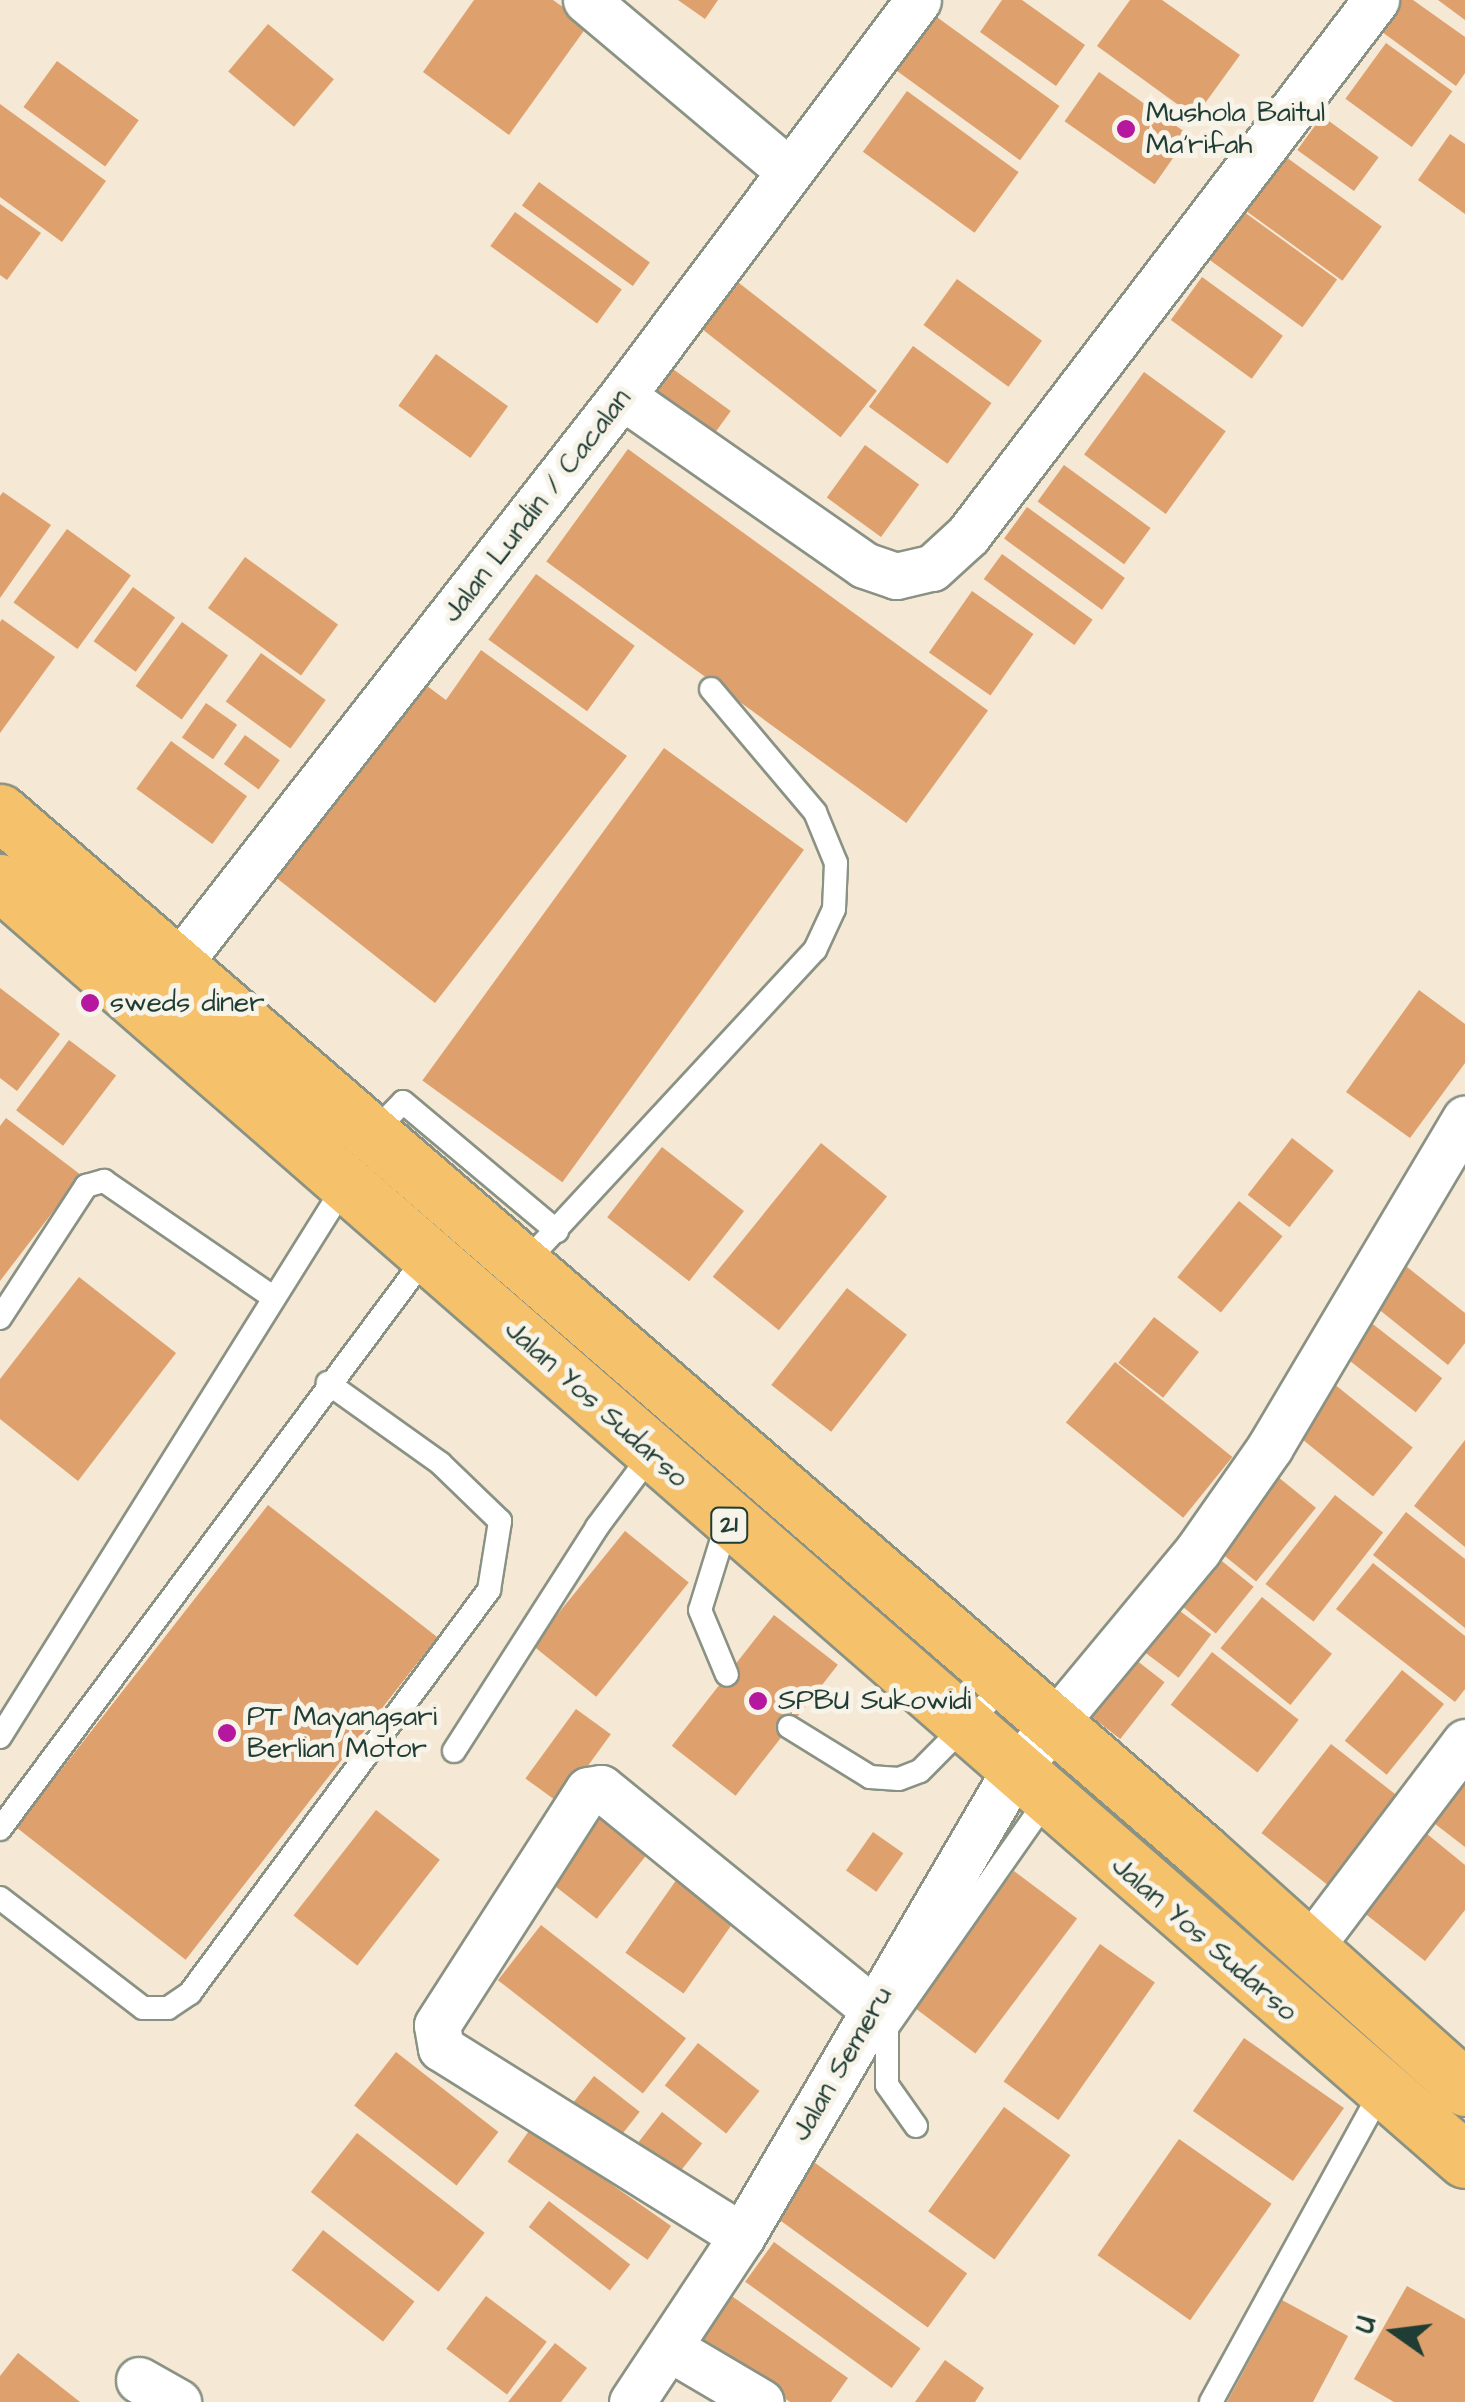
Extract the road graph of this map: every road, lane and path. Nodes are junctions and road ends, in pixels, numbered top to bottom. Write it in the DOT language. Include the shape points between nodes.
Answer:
graph roads {
  1 [pos="586,0"];
  2 [pos="918,0"];
  3 [pos="1376,0"];
  4 [pos="789,171"];
  5 [pos="622,396"];
  6 [pos="712,689"];
  7 [pos="0,812"];
  8 [pos="0,882"];
  9 [pos="163,984"];
  10 [pos="1465,1118"];
  11 [pos="347,1182"];
  12 [pos="540,1248"];
  13 [pos="428,1254"];
  14 [pos="274,1297"];
  15 [pos="0,1318"];
  16 [pos="328,1383"];
  17 [pos="654,1452"];
  18 [pos="728,1523"];
  19 [pos="728,1675"];
  20 [pos="1004,1686"];
  21 [pos="789,1728"];
  22 [pos="1054,1728"];
  23 [pos="967,1730"];
  24 [pos="0,1737"];
  25 [pos="1465,1742"];
  26 [pos="454,1751"];
  27 [pos="1030,1787"];
  28 [pos="0,1828"];
  29 [pos="0,1898"];
  30 [pos="1306,1951"];
  31 [pos="874,2010"];
  32 [pos="1465,2088"];
  33 [pos="1381,2091"];
  34 [pos="916,2126"];
  35 [pos="1465,2160"];
  36 [pos="742,2236"];
  37 [pos="670,2349"];
  38 [pos="139,2380"];
  39 [pos="178,2402"];
  40 [pos="632,2402"];
  41 [pos="761,2402"];
  42 [pos="1211,2402"];
  1 -- 4 [label="street"];
  2 -- 4 [label="street, Jalan Lundin / Cacalan"];
  3 -- 5 [label="street" via="968,535 932,568 896,576 864,565"];
  4 -- 5 [label="street, Jalan Lundin / Cacalan"];
  5 -- 9 [label="street, Jalan Lundin / Cacalan"];
  6 -- 12 [label="lane" via="815,812 836,864 834,909 815,950"];
  7 -- 9 [label="highway, Jalan Yos Sudarso / 21"];
  8 -- 9 [label="highway, Jalan Yos Sudarso / 21"];
  9 -- 11 [label="highway, Jalan Yos Sudarso / 21"];
  9 -- 12 [label="highway, Jalan Yos Sudarso / 21"];
  10 -- 22 [label="street, Jalan Semeru" via="1270,1447 1198,1550"];
  11 -- 13 [label="highway, Jalan Yos Sudarso / 21"];
  11 -- 14 [label="lane"];
  12 -- 20 [label="highway, Jalan Yos Sudarso / 21"];
  13 -- 16 [label="lane"];
  13 -- 17 [label="highway, Jalan Yos Sudarso / 21"];
  14 -- 15 [label="lane" via="104,1182 86,1186"];
  14 -- 24 [label="lane"];
  16 -- 28 [label="lane"];
  16 -- 29 [label="lane" via="440,1463 500,1521 488,1590 190,1993 168,2008 143,2008"];
  17 -- 18 [label="highway, Jalan Yos Sudarso / 21"];
  17 -- 26 [label="lane" via="597,1528"];
  18 -- 19 [label="lane" via="700,1610"];
  18 -- 23 [label="highway, Jalan Yos Sudarso / 21"];
  20 -- 22 [label="highway, Jalan Yos Sudarso / 21"];
  20 -- 23 [label="lane"];
  21 -- 23 [label="lane" via="885,1779 920,1772"];
  22 -- 27 [label="street, Jalan Semeru"];
  22 -- 30 [label="highway, Jalan Yos Sudarso / 21" via="1201,1851"];
  23 -- 27 [label="highway, Jalan Yos Sudarso / 21"];
  25 -- 30 [label="street"];
  27 -- 31 [label="street, Jalan Semeru"];
  27 -- 33 [label="highway, Jalan Yos Sudarso / 21"];
  27 -- 34 [label="lane" via="887,2028 887,2085"];
  30 -- 32 [label="highway, Jalan Yos Sudarso / 21"];
  31 -- 36 [label="street, Jalan Semeru"];
  31 -- 36 [label="street" via="601,1788 588,1790 437,2025 440,2048"];
  33 -- 35 [label="highway, Jalan Yos Sudarso / 21"];
  33 -- 42 [label="lane"];
  36 -- 37 [label="street, Jalan Semeru"];
  37 -- 40 [label="street, Jalan Semeru"];
  37 -- 41 [label="street"];
  38 -- 39 [label="street"];
}
